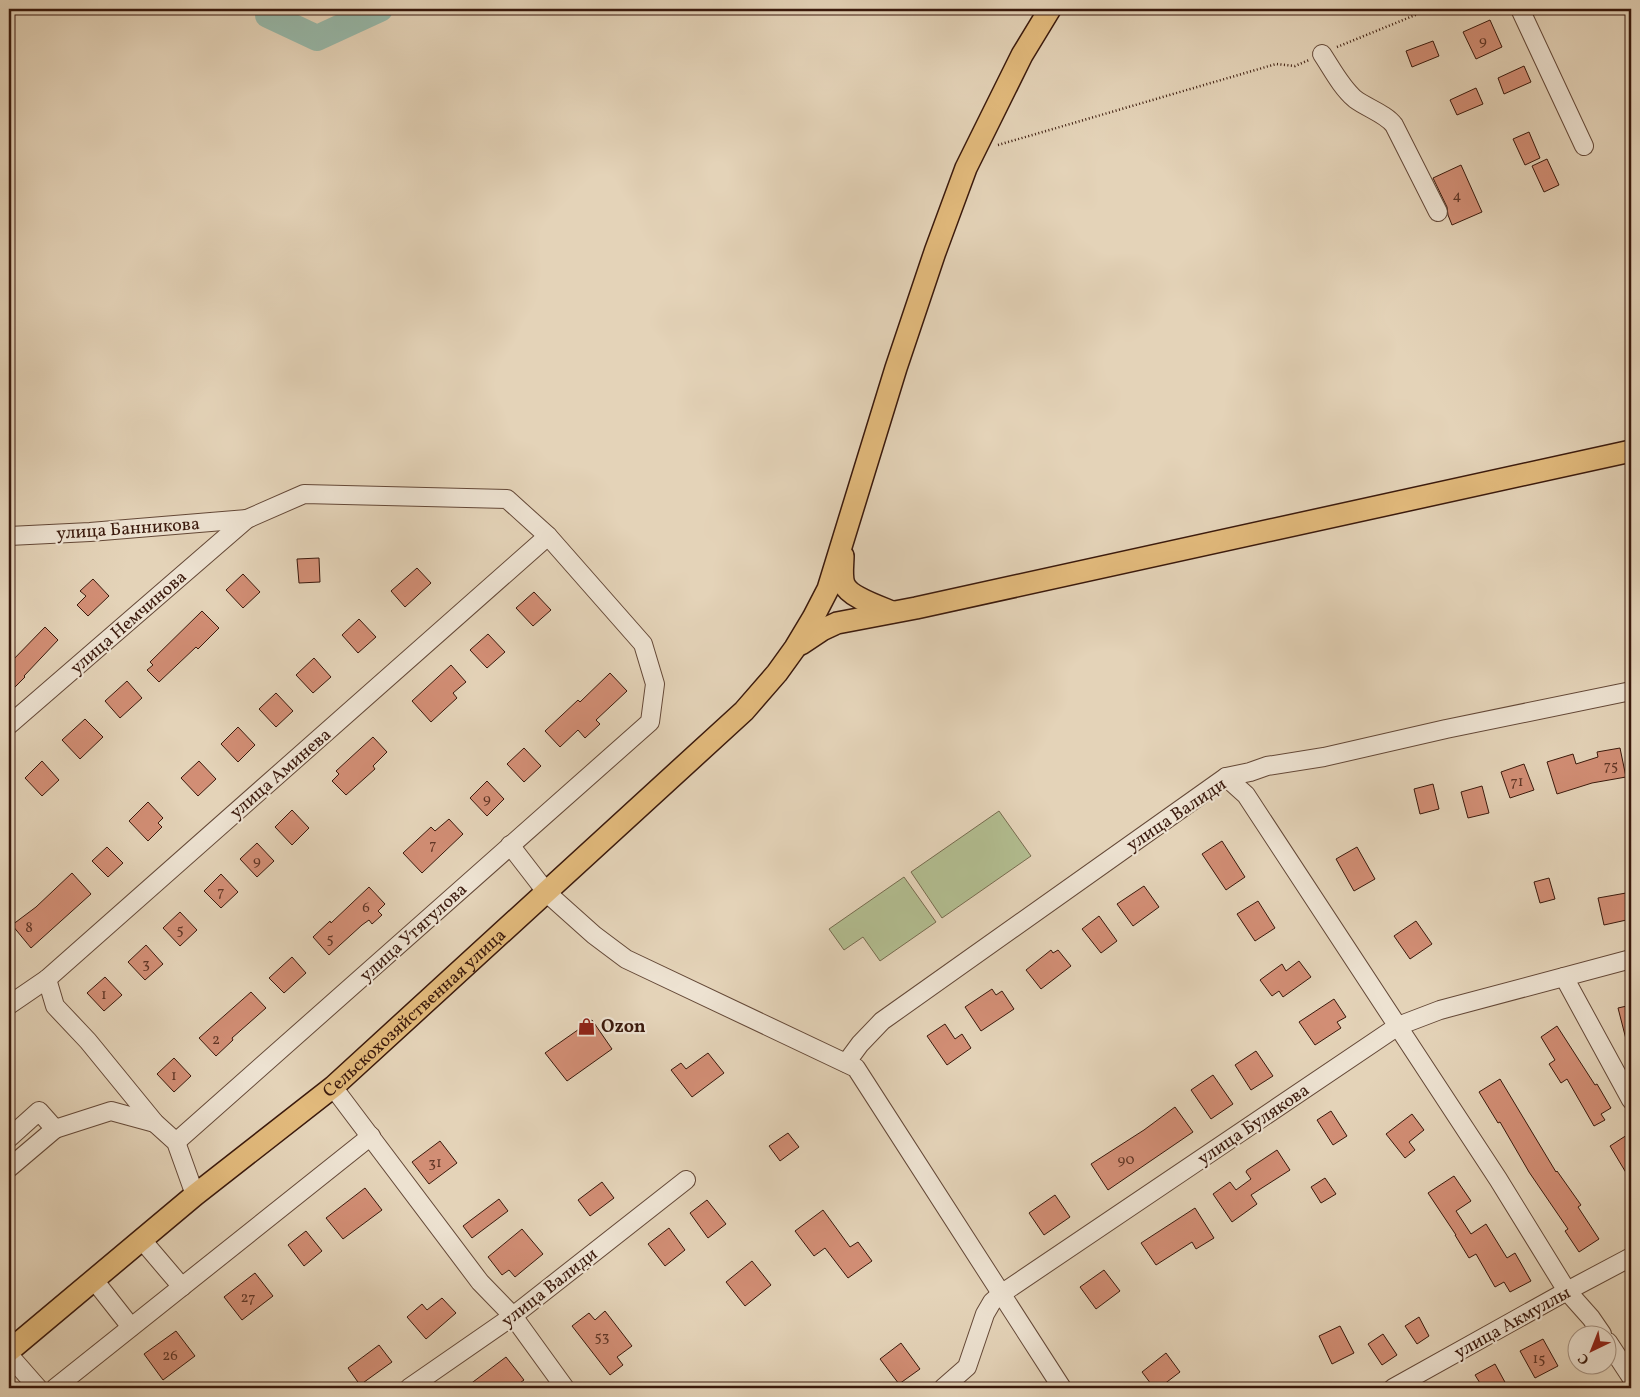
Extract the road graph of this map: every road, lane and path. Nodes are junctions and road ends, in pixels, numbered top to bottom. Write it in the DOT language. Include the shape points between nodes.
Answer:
graph roads {
  1 [pos="1050,9"];
  2 [pos="1430,9"];
  3 [pos="1520,9"];
  4 [pos="1322,54"];
  5 [pos="1584,146"];
  6 [pos="974,151"];
  7 [pos="1438,212"];
  8 [pos="1629,453"];
  9 [pos="247,519"];
  10 [pos="9,536"];
  11 [pos="548,536"];
  12 [pos="843,538"];
  13 [pos="892,612"];
  14 [pos="795,648"];
  15 [pos="1631,691"];
  16 [pos="9,726"];
  17 [pos="1226,777"];
  18 [pos="510,845"];
  19 [pos="547,893"];
  20 [pos="1631,959"];
  21 [pos="1564,977"];
  22 [pos="47,978"];
  23 [pos="9,1005"];
  24 [pos="1398,1026"];
  25 [pos="846,1063"];
  26 [pos="334,1087"];
  27 [pos="1631,1100"];
  28 [pos="155,1123"];
  29 [pos="55,1129"];
  30 [pos="372,1136"];
  31 [pos="9,1138"];
  32 [pos="176,1142"];
  33 [pos="9,1168"];
  34 [pos="686,1180"];
  35 [pos="195,1195"];
  36 [pos="142,1240"];
  37 [pos="1631,1257"];
  38 [pos="94,1280"];
  39 [pos="182,1287"];
  40 [pos="1568,1291"];
  41 [pos="1001,1294"];
  42 [pos="513,1316"];
  43 [pos="1595,1324"];
  44 [pos="131,1327"];
  45 [pos="9,1351"];
  46 [pos="9,1355"];
  47 [pos="1618,1357"];
  48 [pos="1631,1377"];
  49 [pos="38,1388"];
  50 [pos="55,1388"];
  51 [pos="409,1388"];
  52 [pos="566,1388"];
  53 [pos="943,1388"];
  54 [pos="1062,1388"];
  55 [pos="1393,1388"];
  1 -- 6 [label="main road, Сельскохозяйственная улица" via="1022,55"];
  2 -- 4 [label="path"];
  3 -- 5 [label="street"];
  4 -- 6 [label="path" via="1295,66 1276,64"];
  4 -- 7 [label="street" via="1347,91 1362,104 1390,119"];
  6 -- 12 [label="main road, Сельскохозяйственная улица" via="934,252"];
  8 -- 13 [label="main road"];
  9 -- 10 [label="street, улица Банникова"];
  9 -- 11 [label="street" via="304,494 507,499"];
  9 -- 16 [label="street, улица Немчинова"];
  11 -- 18 [label="street, улица Утягулова" via="643,644 656,684 650,722"];
  11 -- 22 [label="street, улица Аминева"];
  12 -- 13 [label="main road" via="844,584 858,596"];
  12 -- 14 [label="main road, Сельскохозяйственная улица" via="828,589"];
  13 -- 14 [label="main road" via="837,623"];
  14 -- 19 [label="main road, Сельскохозяйственная улица" via="744,712"];
  15 -- 17 [label="street, улица Валиди"];
  17 -- 24 [label="street" via="1246,796"];
  17 -- 25 [label="street, улица Валиди" via="882,1021"];
  18 -- 19 [label="street"];
  18 -- 32 [label="street, улица Утягулова"];
  19 -- 25 [label="street" via="626,959"];
  19 -- 26 [label="main road, Сельскохозяйственная улица"];
  20 -- 21 [label="street, улица Булякова"];
  21 -- 24 [label="street, улица Булякова" via="1440,1010"];
  21 -- 27 [label="street"];
  22 -- 23 [label="street, улица Аминева"];
  22 -- 28 [label="street" via="56,1006"];
  24 -- 40 [label="street"];
  24 -- 41 [label="street, улица Булякова"];
  25 -- 41 [label="street" via="856,1068"];
  26 -- 30 [label="street"];
  26 -- 35 [label="main road, Сельскохозяйственная улица"];
  28 -- 29 [label="street" via="111,1111"];
  28 -- 32 [label="street"];
  29 -- 31 [label="street" via="39,1111"];
  29 -- 33 [label="street"];
  30 -- 39 [label="street"];
  30 -- 42 [label="street" via="480,1282"];
  32 -- 35 [label="street"];
  34 -- 42 [label="street, улица Валиди"];
  35 -- 36 [label="main road, Сельскохозяйственная улица"];
  36 -- 38 [label="main road, Сельскохозяйственная улица"];
  36 -- 39 [label="street"];
  37 -- 40 [label="street, улица Акмуллы"];
  38 -- 44 [label="street"];
  38 -- 45 [label="main road, Сельскохозяйственная улица"];
  39 -- 44 [label="street"];
  40 -- 43 [label="street"];
  40 -- 55 [label="street, улица Акмуллы"];
  41 -- 53 [label="street, улица Булякова" via="985,1314 966,1367"];
  41 -- 54 [label="street"];
  42 -- 51 [label="street, улица Валиди"];
  42 -- 52 [label="street"];
  44 -- 50 [label="street"];
  46 -- 49 [label="street"];
  47 -- 48 [label="street"];
}
